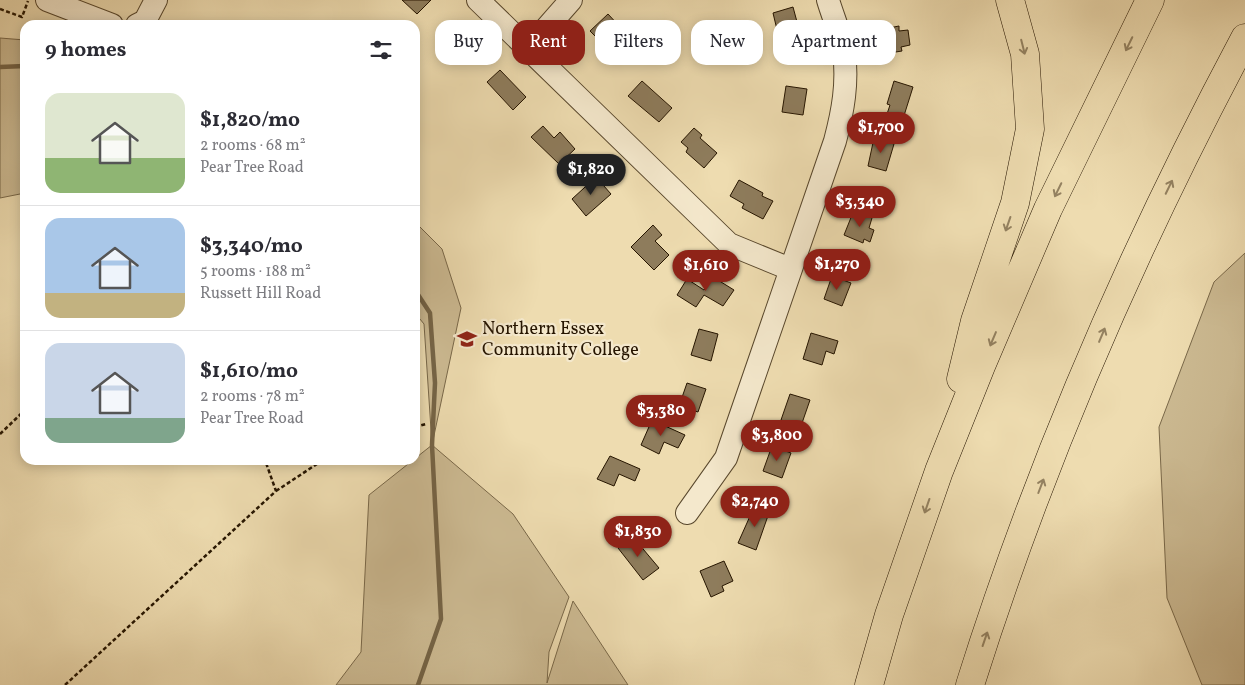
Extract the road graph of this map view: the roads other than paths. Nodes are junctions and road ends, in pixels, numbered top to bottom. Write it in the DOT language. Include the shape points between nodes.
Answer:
graph roads {
  1 [pos="47,0"];
  2 [pos="156,0"];
  3 [pos="478,0"];
  4 [pos="571,0"];
  5 [pos="828,0"];
  6 [pos="1010,0"];
  7 [pos="1150,0"];
  8 [pos="99,20"];
  9 [pos="146,20"];
  10 [pos="553,20"];
  11 [pos="512,33"];
  12 [pos="1245,38"];
  13 [pos="544,65"];
  14 [pos="790,269"];
  15 [pos="939,471"];
  16 [pos="687,513"];
  17 [pos="869,685"];
  18 [pos="970,685"];
  1 -- 8 [label="street"];
  2 -- 9 [label="street"];
  3 -- 11 [label="street"];
  4 -- 10 [label="street"];
  5 -- 14 [label="street" via="844,51 844,108"];
  6 -- 15 [label="highway, one-way" via="1025,54 1030,129 1015,203 975,321"];
  7 -- 15 [label="highway, one-way" via="1048,209"];
  18 -- 12 [label="highway, one-way" via="1027,522 1137,253"];
  13 -- 14 [label="street" via="729,244"];
  14 -- 16 [label="street" via="726,458"];
  15 -- 17 [label="highway, one-way" via="889,615"];
}
